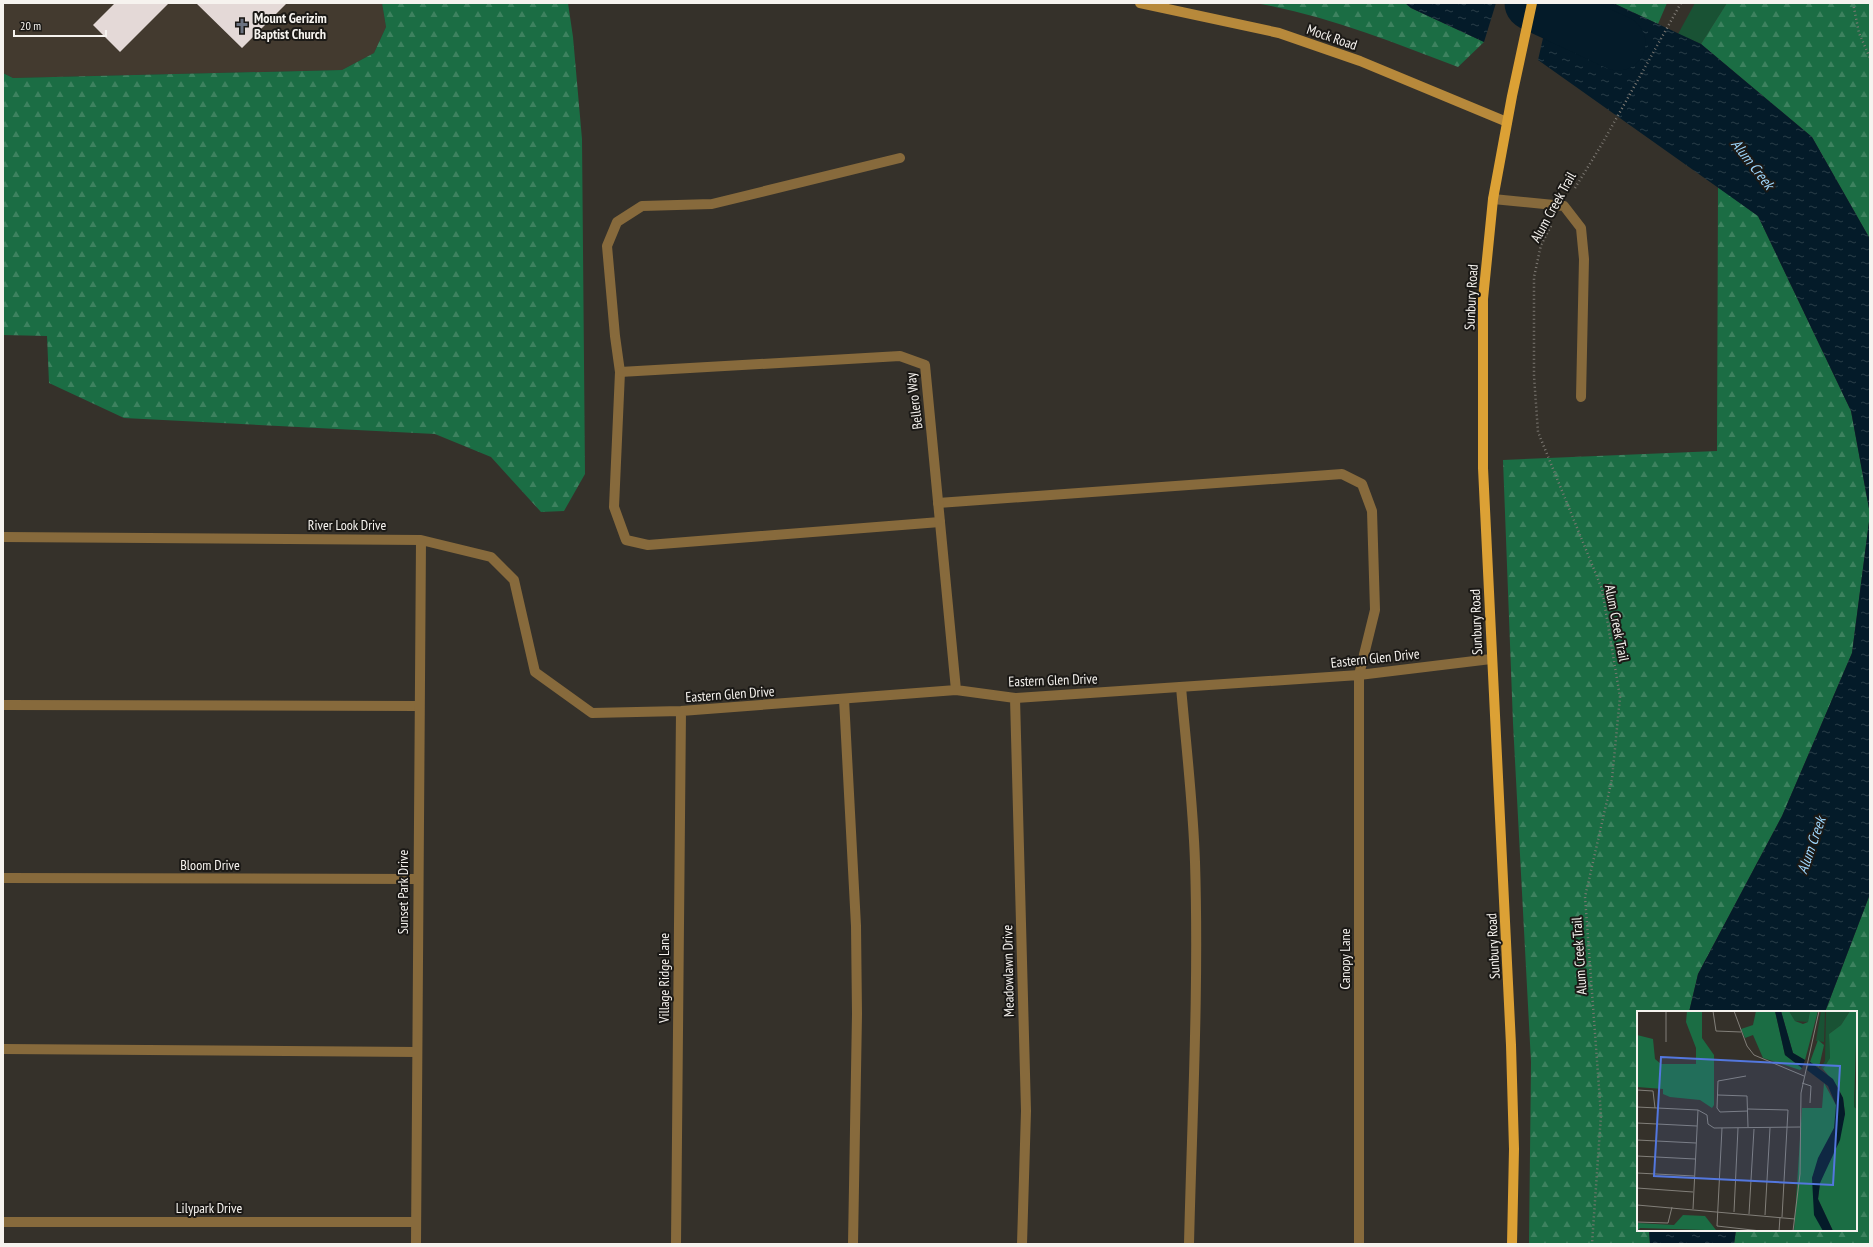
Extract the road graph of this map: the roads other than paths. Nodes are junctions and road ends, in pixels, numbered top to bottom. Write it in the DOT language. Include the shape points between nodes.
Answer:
graph roads {
  1 [pos="1140,3"];
  2 [pos="1532,3"];
  3 [pos="1507,122"];
  4 [pos="900,158"];
  5 [pos="1493,199"];
  6 [pos="620,372"];
  7 [pos="1581,397"];
  8 [pos="938,503"];
  9 [pos="940,522"];
  10 [pos="3,537"];
  11 [pos="421,540"];
  12 [pos="1492,659"];
  13 [pos="1359,675"];
  14 [pos="1181,687"];
  15 [pos="956,690"];
  16 [pos="1015,698"];
  17 [pos="844,699"];
  18 [pos="3,705"];
  19 [pos="419,706"];
  20 [pos="681,711"];
  21 [pos="592,713"];
  22 [pos="3,878"];
  23 [pos="417,879"];
  24 [pos="3,1049"];
  25 [pos="417,1052"];
  26 [pos="3,1222"];
  27 [pos="416,1222"];
  28 [pos="416,1244"];
  29 [pos="676,1244"];
  30 [pos="853,1244"];
  31 [pos="1022,1244"];
  32 [pos="1189,1244"];
  33 [pos="1359,1244"];
  34 [pos="1512,1244"];
  1 -- 3 [label="main road, Mock Road" via="1279,33 1360,61"];
  2 -- 3 [label="main road, Sunbury Road"];
  3 -- 5 [label="main road, Sunbury Road"];
  4 -- 6 [label="street" via="712,204 642,206 616,222 607,246"];
  5 -- 7 [label="street" via="1564,206 1581,228 1584,259"];
  5 -- 12 [label="main road, Sunbury Road" via="1483,299 1483,468"];
  6 -- 8 [label="street, Bellero Way" via="900,356 925,365"];
  6 -- 9 [label="street" via="614,507 626,540 648,545"];
  8 -- 9 [label="street, Bellero Way"];
  8 -- 13 [label="street, Canopy Lane" via="1342,474 1362,484 1372,511 1375,610"];
  9 -- 15 [label="street, Bellero Way"];
  10 -- 11 [label="street, River Look Drive"];
  11 -- 19 [label="street, Sunset Park Drive"];
  11 -- 21 [label="street, River Look Drive" via="491,557 514,580 535,672"];
  12 -- 13 [label="street, Eastern Glen Drive"];
  12 -- 34 [label="main road, Sunbury Road" via="1511,1045 1514,1149"];
  13 -- 14 [label="street, Eastern Glen Drive"];
  13 -- 33 [label="street, Canopy Lane"];
  14 -- 16 [label="street, Eastern Glen Drive"];
  14 -- 32 [label="street" via="1190,780 1196,914"];
  15 -- 16 [label="street, Eastern Glen Drive"];
  15 -- 17 [label="street, Eastern Glen Drive"];
  16 -- 31 [label="street, Meadowlawn Drive" via="1026,1111"];
  17 -- 20 [label="street, Eastern Glen Drive"];
  17 -- 30 [label="street" via="856,926"];
  18 -- 19 [label="street"];
  19 -- 23 [label="street, Sunset Park Drive"];
  20 -- 21 [label="street, Eastern Glen Drive"];
  20 -- 29 [label="street, Village Ridge Lane"];
  22 -- 23 [label="street, Bloom Drive"];
  23 -- 25 [label="street, Sunset Park Drive"];
  24 -- 25 [label="street"];
  25 -- 27 [label="street, Sunset Park Drive"];
  26 -- 27 [label="street, Lilypark Drive"];
  27 -- 28 [label="street, Sunset Park Drive"];
}
